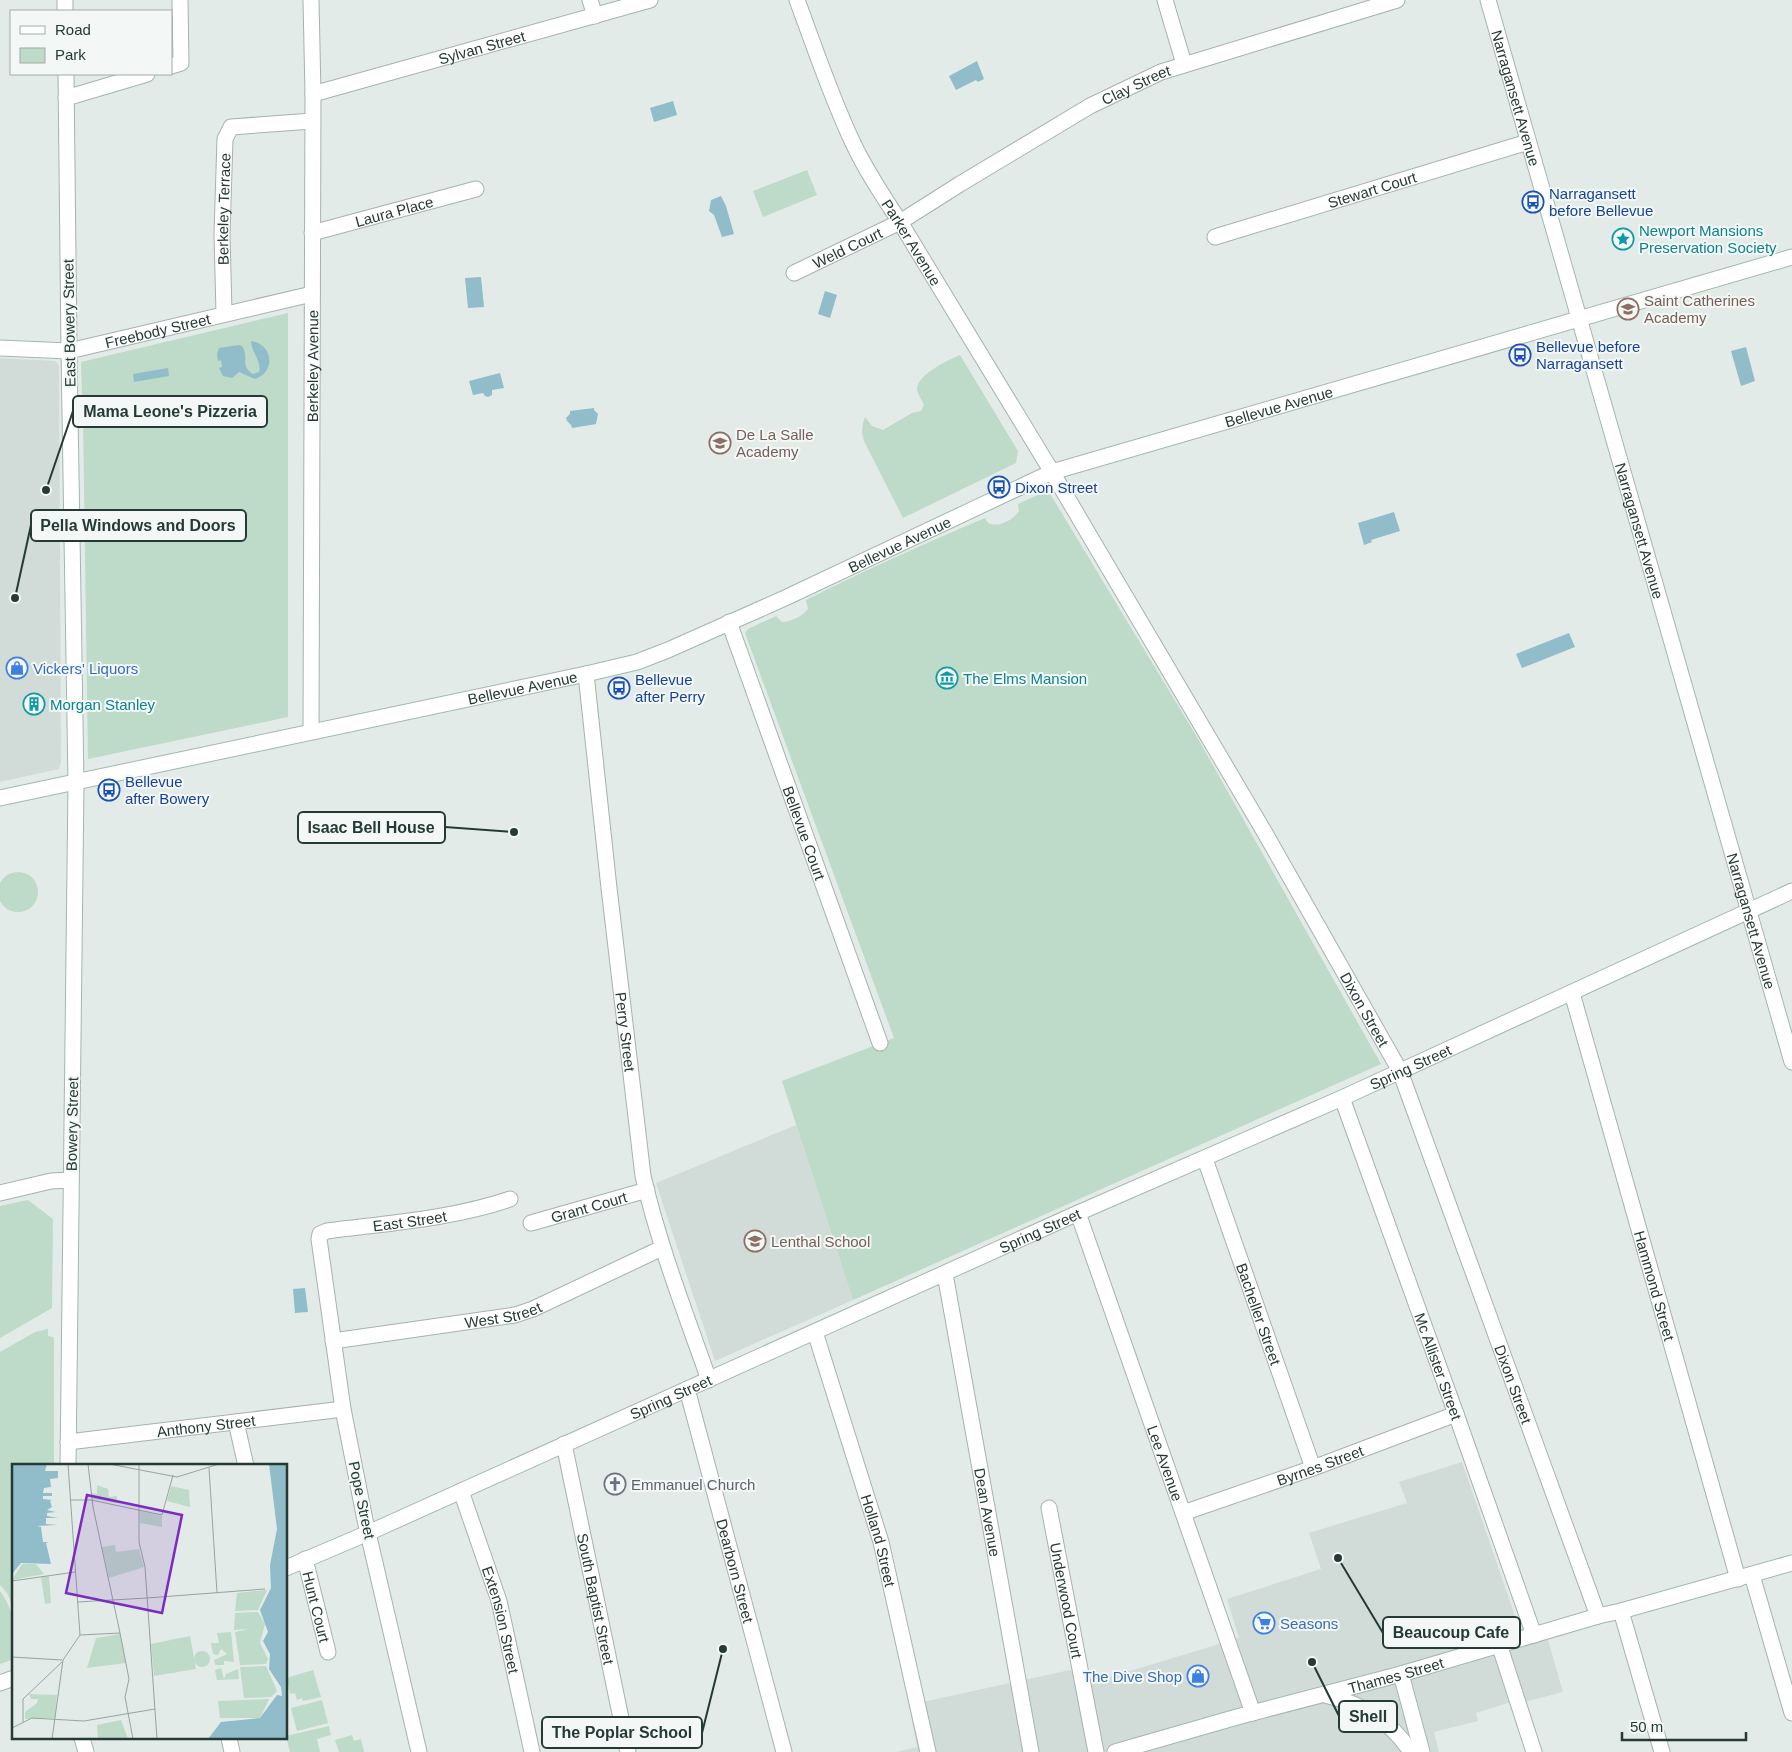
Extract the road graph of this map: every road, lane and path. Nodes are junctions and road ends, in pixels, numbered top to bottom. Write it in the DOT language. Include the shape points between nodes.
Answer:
graph roads {
  1 [pos="180,0"];
  2 [pos="311,0"];
  3 [pos="590,0"];
  4 [pos="650,0"];
  5 [pos="797,0"];
  6 [pos="1165,0"];
  7 [pos="1397,0"];
  8 [pos="1488,0"];
  9 [pos="595,16"];
  10 [pos="1184,64"];
  11 [pos="172,66"];
  12 [pos="66,75"];
  13 [pos="144,75"];
  14 [pos="313,94"];
  15 [pos="66,98"];
  16 [pos="312,121"];
  17 [pos="1528,142"];
  18 [pos="476,189"];
  19 [pos="900,222"];
  20 [pos="312,232"];
  21 [pos="1215,237"];
  22 [pos="1792,257"];
  23 [pos="794,273"];
  24 [pos="312,294"];
  25 [pos="224,313"];
  26 [pos="1579,319"];
  27 [pos="0,348"];
  28 [pos="69,351"];
  29 [pos="1052,472"];
  30 [pos="729,622"];
  31 [pos="586,674"];
  32 [pos="311,731"];
  33 [pos="76,783"];
  34 [pos="0,798"];
  35 [pos="1792,891"];
  36 [pos="1749,911"];
  37 [pos="1572,992"];
  38 [pos="880,1043"];
  39 [pos="1792,1062"];
  40 [pos="1400,1071"];
  41 [pos="1342,1098"];
  42 [pos="1205,1159"];
  43 [pos="71,1180"];
  44 [pos="646,1190"];
  45 [pos="0,1194"];
  46 [pos="510,1199"];
  47 [pos="1078,1213"];
  48 [pos="532,1223"];
  49 [pos="320,1246"];
  50 [pos="662,1248"];
  51 [pos="945,1274"];
  52 [pos="815,1332"];
  53 [pos="333,1341"];
  54 [pos="708,1380"];
  55 [pos="688,1389"];
  56 [pos="343,1409"];
  57 [pos="1456,1414"];
  58 [pos="236,1422"];
  59 [pos="68,1442"];
  60 [pos="564,1444"];
  61 [pos="68,1464"];
  62 [pos="246,1464"];
  63 [pos="1313,1468"];
  64 [pos="461,1490"];
  65 [pos="1049,1508"];
  66 [pos="1183,1513"];
  67 [pos="368,1533"];
  68 [pos="305,1559"];
  69 [pos="1792,1562"];
  70 [pos="288,1567"];
  71 [pos="1745,1577"];
  72 [pos="1621,1611"];
  73 [pos="1598,1616"];
  74 [pos="1534,1635"];
  75 [pos="1499,1644"];
  76 [pos="328,1652"];
  77 [pos="1401,1674"];
  78 [pos="12,1679"];
  79 [pos="0,1683"];
  80 [pos="1324,1695"];
  81 [pos="1253,1713"];
  82 [pos="1792,1713"];
  83 [pos="419,1752"];
  84 [pos="532,1752"];
  85 [pos="628,1752"];
  86 [pos="784,1752"];
  87 [pos="928,1752"];
  88 [pos="1031,1752"];
  89 [pos="1096,1752"];
  90 [pos="1115,1752"];
  91 [pos="1411,1752"];
  92 [pos="1422,1752"];
  93 [pos="1534,1752"];
  94 [pos="1662,1752"];
  1 -- 11 [label="street" via="181,64"];
  2 -- 14 [label="street, Berkeley Avenue"];
  3 -- 9 [label="street"];
  4 -- 9 [label="street, Sylvan Street"];
  5 -- 19 [label="street, Parker Avenue" via="854,145"];
  6 -- 10 [label="street"];
  7 -- 10 [label="street, Clay Street"];
  8 -- 17 [label="street, Narragansett Avenue"];
  9 -- 14 [label="street, Sylvan Street"];
  10 -- 19 [label="street, Clay Street" via="1090,106"];
  12 -- 15 [label="street, East Bowery Street"];
  13 -- 15 [label="street"];
  14 -- 16 [label="street, Berkeley Avenue"];
  15 -- 28 [label="street, East Bowery Street"];
  16 -- 20 [label="street, Berkeley Avenue"];
  16 -- 25 [label="street, Berkeley Terrace" via="231,127 225,139 222,225"];
  17 -- 21 [label="street, Stewart Court"];
  17 -- 26 [label="street, Narragansett Avenue"];
  18 -- 20 [label="street, Laura Place"];
  19 -- 23 [label="street, Weld Court"];
  19 -- 29 [label="street, Parker Avenue"];
  20 -- 24 [label="street, Berkeley Avenue"];
  22 -- 26 [label="street, Bellevue Avenue"];
  24 -- 25 [label="street, Freebody Street"];
  24 -- 32 [label="street, Berkeley Avenue"];
  25 -- 28 [label="street, Freebody Street"];
  26 -- 29 [label="street, Bellevue Avenue"];
  26 -- 36 [label="street, Narragansett Avenue"];
  27 -- 28 [label="street, Freebody Street"];
  28 -- 33 [label="street, East Bowery Street"];
  29 -- 30 [label="street, Bellevue Avenue"];
  29 -- 40 [label="street, Dixon Street" via="1265,833"];
  30 -- 31 [label="street, Bellevue Avenue" via="637,662"];
  30 -- 38 [label="street, Bellevue Court"];
  31 -- 32 [label="street, Bellevue Avenue"];
  31 -- 44 [label="street, Perry Street"];
  32 -- 33 [label="street, Bellevue Avenue"];
  33 -- 34 [label="street, Bellevue Avenue"];
  33 -- 43 [label="street, Bowery Street"];
  35 -- 36 [label="street, Spring Street"];
  36 -- 37 [label="street, Spring Street"];
  36 -- 39 [label="street, Narragansett Avenue"];
  37 -- 40 [label="street, Spring Street"];
  37 -- 71 [label="street, Hammond Street"];
  40 -- 41 [label="street, Spring Street"];
  40 -- 73 [label="street, Dixon Street"];
  41 -- 42 [label="street, Spring Street"];
  41 -- 57 [label="street, Mc Allister Street"];
  42 -- 47 [label="street, Spring Street"];
  42 -- 63 [label="street, Bacheller Street"];
  43 -- 45 [label="street"];
  43 -- 59 [label="street, Bowery Street"];
  44 -- 48 [label="street, Grant Court"];
  44 -- 50 [label="street, Perry Street"];
  46 -- 49 [label="street, East Street" via="481,1209 327,1231 320,1234"];
  47 -- 51 [label="street, Spring Street"];
  47 -- 66 [label="street, Lee Avenue"];
  49 -- 53 [label="street, Pope Street"];
  50 -- 53 [label="street, West Street" via="533,1310"];
  50 -- 54 [label="street, Perry Street"];
  51 -- 52 [label="street, Spring Street"];
  51 -- 88 [label="street, Dean Avenue"];
  52 -- 54 [label="street, Spring Street"];
  52 -- 87 [label="street, Holland Street" via="881,1542"];
  53 -- 56 [label="street, Pope Street"];
  54 -- 55 [label="street, Spring Street"];
  55 -- 60 [label="street, Spring Street"];
  55 -- 86 [label="street, Dearborn Street"];
  56 -- 58 [label="street, Anthony Street"];
  56 -- 67 [label="street, Pope Street"];
  57 -- 63 [label="street, Byrnes Street"];
  57 -- 74 [label="street, Mc Allister Street"];
  58 -- 59 [label="street, Anthony Street"];
  58 -- 62 [label="street"];
  59 -- 61 [label="street, Bowery Street"];
  60 -- 64 [label="street, Spring Street"];
  60 -- 85 [label="street, South Baptist Street"];
  63 -- 66 [label="street, Byrnes Street"];
  64 -- 67 [label="street, Spring Street"];
  64 -- 84 [label="street, Extension Street" via="499,1601"];
  65 -- 89 [label="street, Underwood Court"];
  66 -- 81 [label="street, Lee Avenue"];
  67 -- 68 [label="street, Spring Street"];
  67 -- 83 [label="street, Pope Street"];
  68 -- 70 [label="street, Spring Street"];
  68 -- 76 [label="street, Hunt Court"];
  69 -- 71 [label="street, Thames Street"];
  71 -- 72 [label="street, Thames Street"];
  71 -- 82 [label="street, Hammond Street"];
  72 -- 73 [label="street, Thames Street"];
  72 -- 94 [label="street"];
  73 -- 74 [label="street, Thames Street"];
  74 -- 75 [label="street, Thames Street"];
  75 -- 77 [label="street, Thames Street"];
  75 -- 93 [label="street"];
  77 -- 80 [label="street, Thames Street"];
  77 -- 92 [label="street"];
  78 -- 79 [label="street"];
  80 -- 81 [label="street, Thames Street"];
  80 -- 91 [label="street" via="1365,1709 1380,1718"];
  81 -- 90 [label="street, Thames Street"];
}
